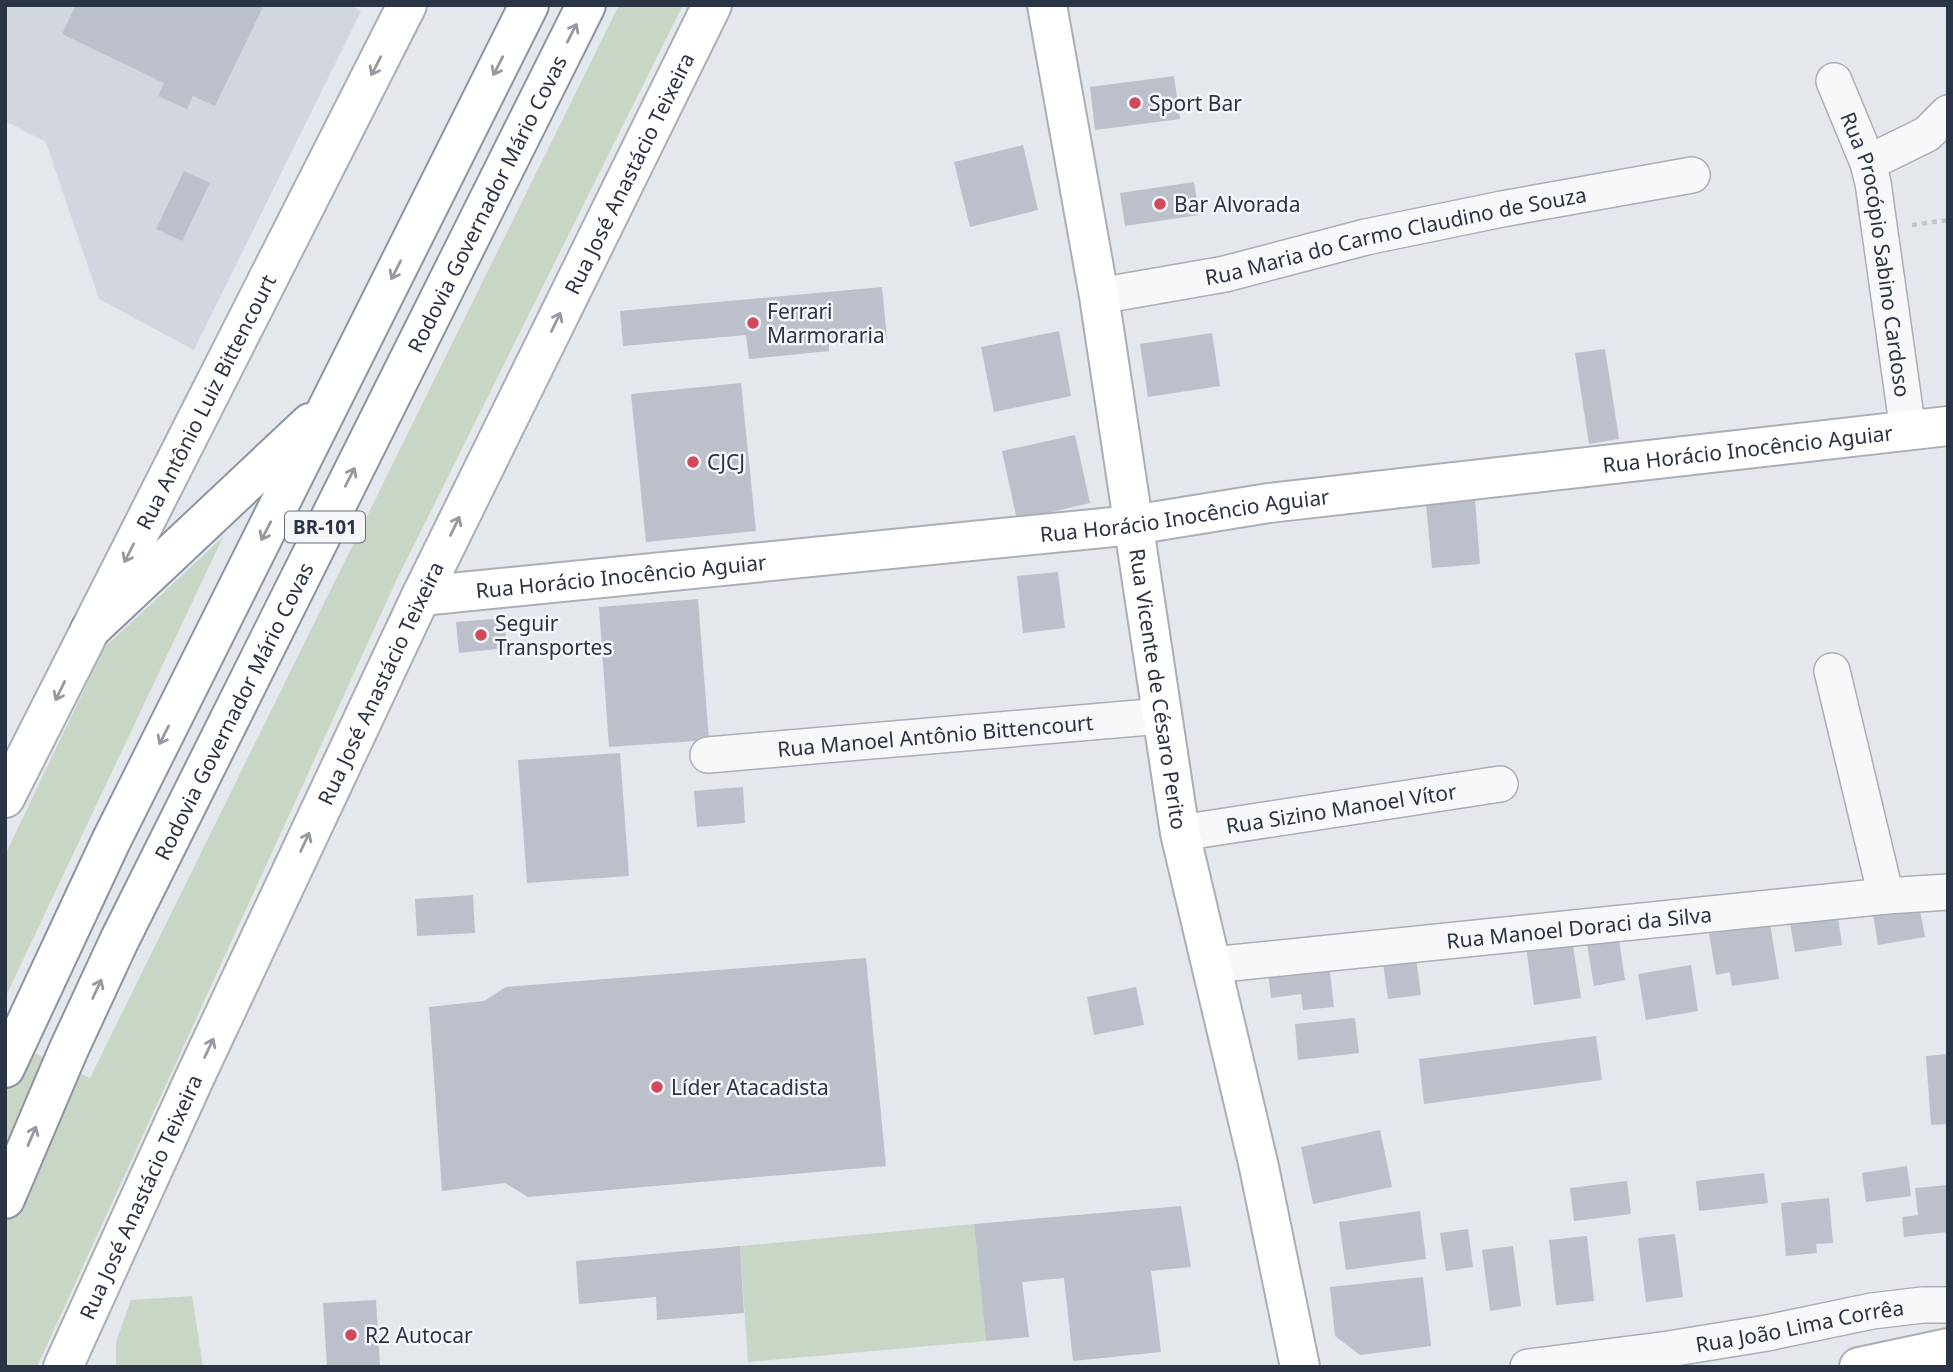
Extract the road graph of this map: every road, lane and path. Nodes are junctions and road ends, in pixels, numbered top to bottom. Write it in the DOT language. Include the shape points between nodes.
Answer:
graph roads {
  1 [pos="407,5"];
  2 [pos="529,5"];
  3 [pos="586,5"];
  4 [pos="712,5"];
  5 [pos="1047,5"];
  6 [pos="1834,81"];
  7 [pos="1948,113"];
  8 [pos="1868,163"];
  9 [pos="1692,175"];
  10 [pos="1099,296"];
  11 [pos="329,404"];
  12 [pos="1948,426"];
  13 [pos="1908,430"];
  14 [pos="1133,525"];
  15 [pos="421,596"];
  16 [pos="90,630"];
  17 [pos="1832,671"];
  18 [pos="1161,716"];
  19 [pos="708,755"];
  20 [pos="1500,784"];
  21 [pos="5,799"];
  22 [pos="1180,833"];
  23 [pos="1948,892"];
  24 [pos="1886,896"];
  25 [pos="1212,965"];
  26 [pos="5,1068"];
  27 [pos="5,1199"];
  28 [pos="1948,1305"];
  29 [pos="75,1356"];
  30 [pos="1933,1356"];
  31 [pos="1300,1367"];
  32 [pos="1528,1367"];
  33 [pos="1859,1367"];
  1 -- 16 [label="main road, Rua Antônio Luiz Bittencourt, one-way"];
  2 -- 11 [label="main road, BR-101, one-way"];
  27 -- 3 [label="main road, Rodovia Governador Mário Covas / BR-101, one-way" via="68,1051 204,768"];
  15 -- 4 [label="main road, Rua José Anastácio Teixeira, one-way"];
  5 -- 10 [label="main road, Rua Vicente de Césaro Perito"];
  6 -- 8 [label="street, Rua Procópio Sabino Cardoso"];
  7 -- 8 [label="street" via="1927,134"];
  8 -- 13 [label="street, Rua Procópio Sabino Cardoso"];
  9 -- 10 [label="street, Rua Maria do Carmo Claudino de Souza" via="1429,224 1225,274"];
  10 -- 14 [label="main road, Rua Vicente de Césaro Perito"];
  11 -- 16 [label="main road"];
  11 -- 26 [label="main road, BR-101, one-way" via="111,841"];
  12 -- 13 [label="main road, Rua Horácio Inocêncio Aguiar"];
  13 -- 14 [label="main road, Rua Horácio Inocêncio Aguiar" via="1269,503"];
  14 -- 15 [label="main road, Rua Horácio Inocêncio Aguiar"];
  14 -- 18 [label="main road, Rua Vicente de Césaro Perito"];
  29 -- 15 [label="main road, Rua José Anastácio Teixeira, one-way" via="207,1052"];
  16 -- 21 [label="main road, Rua Antônio Luiz Bittencourt, one-way"];
  17 -- 24 [label="street"];
  18 -- 19 [label="street, Rua Manoel Antônio Bittencourt"];
  18 -- 22 [label="main road, Rua Vicente de Césaro Perito"];
  20 -- 22 [label="street, Rua Sizino Manoel Vítor"];
  22 -- 25 [label="main road, Rua Vicente de Césaro Perito"];
  23 -- 24 [label="street, Rua Manoel Doraci da Silva"];
  24 -- 25 [label="street, Rua Manoel Doraci da Silva"];
  25 -- 31 [label="main road, Rua Vicente de Césaro Perito"];
  28 -- 32 [label="street, Rua João Lima Corrêa" via="1872,1311 1682,1347"];
  30 -- 33 [label="main road"];
}
